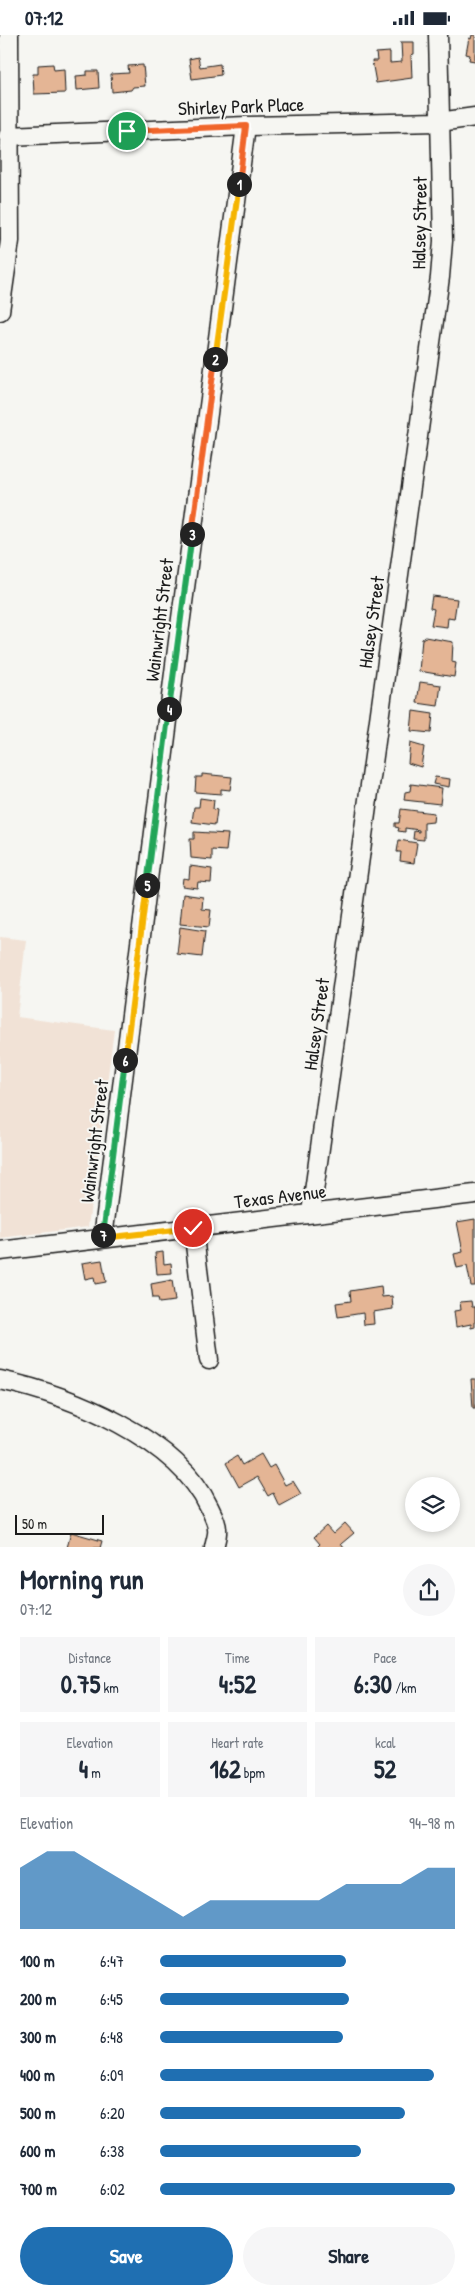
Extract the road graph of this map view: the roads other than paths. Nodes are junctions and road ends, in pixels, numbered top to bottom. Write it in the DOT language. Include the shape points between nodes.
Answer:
graph roads {
  1 [pos="9,35"];
  2 [pos="438,35"];
  3 [pos="475,117"];
  4 [pos="439,122"];
  5 [pos="246,126"];
  6 [pos="8,136"];
  7 [pos="5,240"];
  8 [pos="0,311"];
  9 [pos="475,1194"];
  10 [pos="311,1213"];
  11 [pos="193,1228"];
  12 [pos="103,1238"];
  13 [pos="0,1251"];
  14 [pos="209,1360"];
  15 [pos="0,1380"];
  16 [pos="214,1547"];
  1 -- 6 [label="street"];
  2 -- 4 [label="street, Halsey Street"];
  3 -- 4 [label="street, Shirley Park Place"];
  4 -- 5 [label="street, Shirley Park Place"];
  4 -- 10 [label="street, Halsey Street" via="443,241 440,277"];
  5 -- 6 [label="street, Shirley Park Place"];
  5 -- 12 [label="street, Wainwright Street"];
  6 -- 7 [label="street"];
  7 -- 8 [label="street"];
  9 -- 10 [label="street, Texas Avenue"];
  10 -- 11 [label="street, Texas Avenue"];
  11 -- 12 [label="street, Texas Avenue"];
  11 -- 14 [label="street"];
  12 -- 13 [label="street, Texas Avenue"];
  15 -- 16 [label="street" via="29,1386 96,1413 170,1457 205,1498 217,1529"];
}
